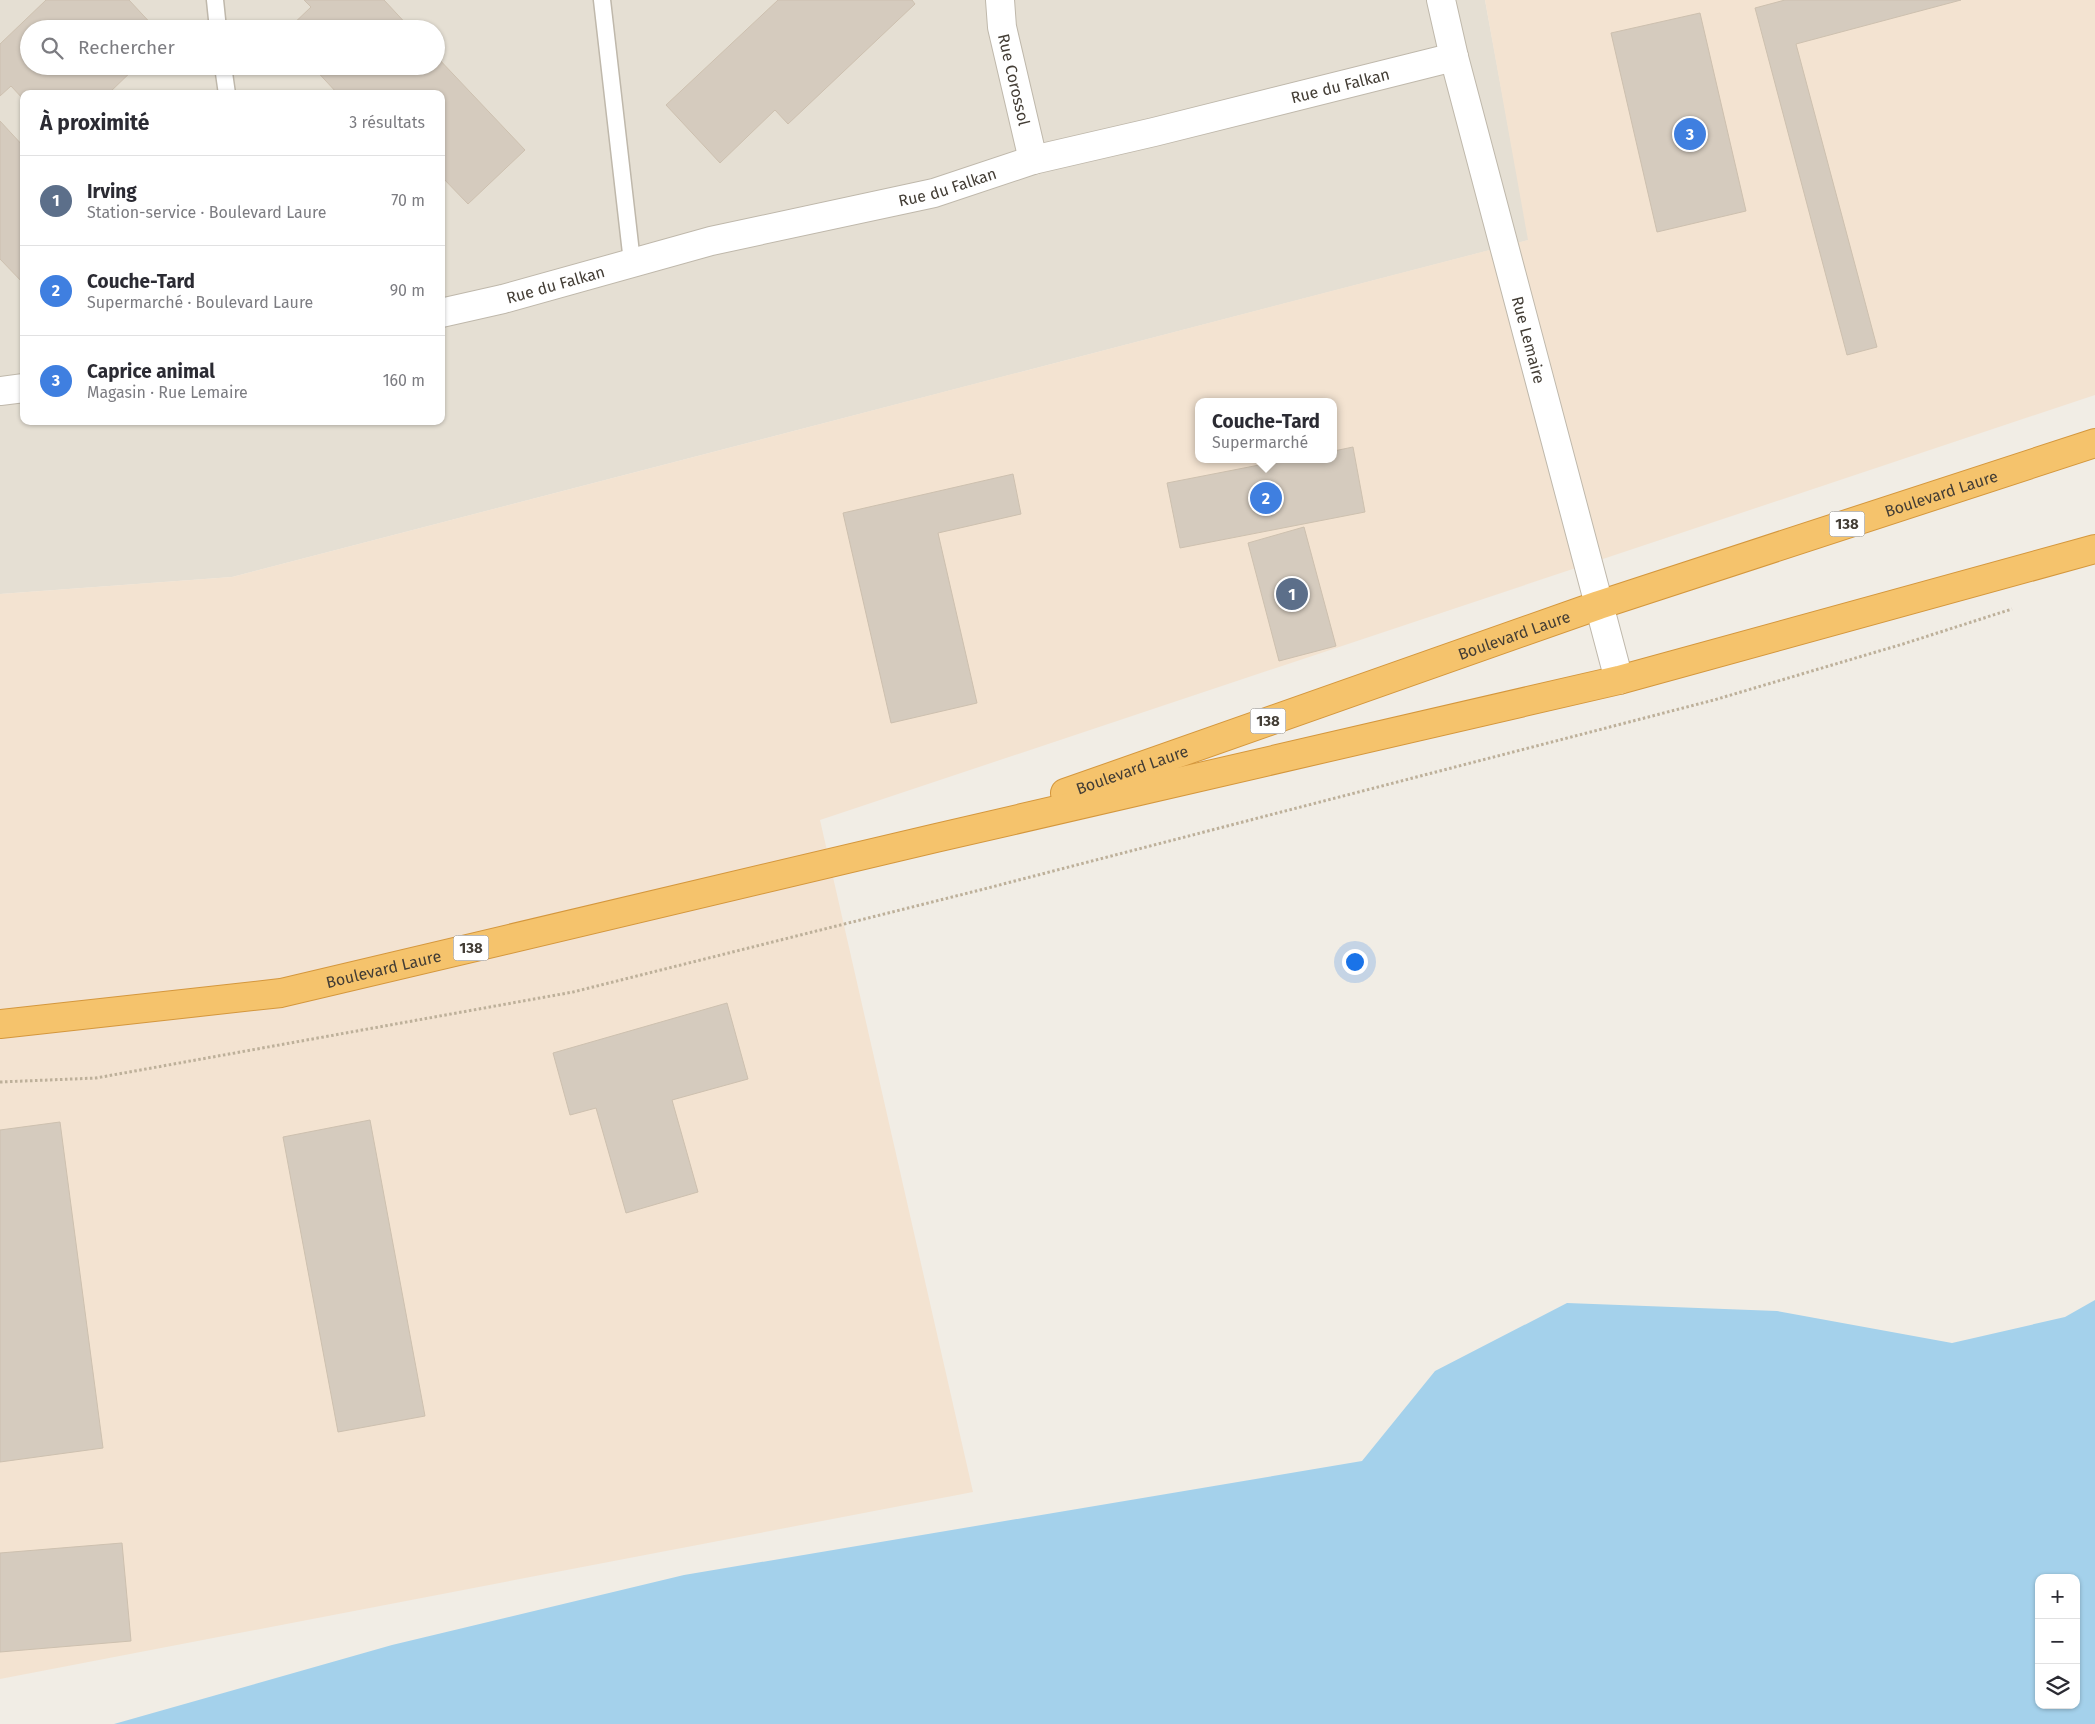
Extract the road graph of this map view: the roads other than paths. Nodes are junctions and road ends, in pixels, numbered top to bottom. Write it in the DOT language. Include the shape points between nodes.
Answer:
graph roads {
  1 [pos="215,0"];
  2 [pos="602,0"];
  3 [pos="1000,0"];
  4 [pos="1441,0"];
  5 [pos="217,20"];
  6 [pos="1454,57"];
  7 [pos="224,75"];
  8 [pos="226,90"];
  9 [pos="1033,160"];
  10 [pos="632,262"];
  11 [pos="445,312"];
  12 [pos="20,388"];
  13 [pos="0,391"];
  14 [pos="2095,443"];
  15 [pos="2095,549"];
  16 [pos="1599,605"];
  17 [pos="1619,680"];
  18 [pos="936,838"];
  19 [pos="0,1024"];
  1 -- 5 [label="lane"];
  2 -- 10 [label="lane"];
  3 -- 9 [label="street, Rue Corossol" via="1002,27"];
  4 -- 6 [label="street, Rue Lemaire"];
  6 -- 9 [label="street, Rue du Falkan"];
  6 -- 16 [label="street, Rue Lemaire"];
  7 -- 8 [label="lane"];
  9 -- 10 [label="street, Rue du Falkan" via="934,193 711,241"];
  10 -- 11 [label="street, Rue du Falkan"];
  12 -- 13 [label="street"];
  14 -- 16 [label="highway, Boulevard Laure / 138"];
  15 -- 17 [label="highway, Boulevard Laure / 138"];
  16 -- 17 [label="street, Rue Lemaire"];
  16 -- 18 [label="highway, Boulevard Laure / 138"];
  17 -- 18 [label="highway, Boulevard Laure / 138"];
  18 -- 19 [label="highway, Boulevard Laure / 138" via="281,993"];
}
